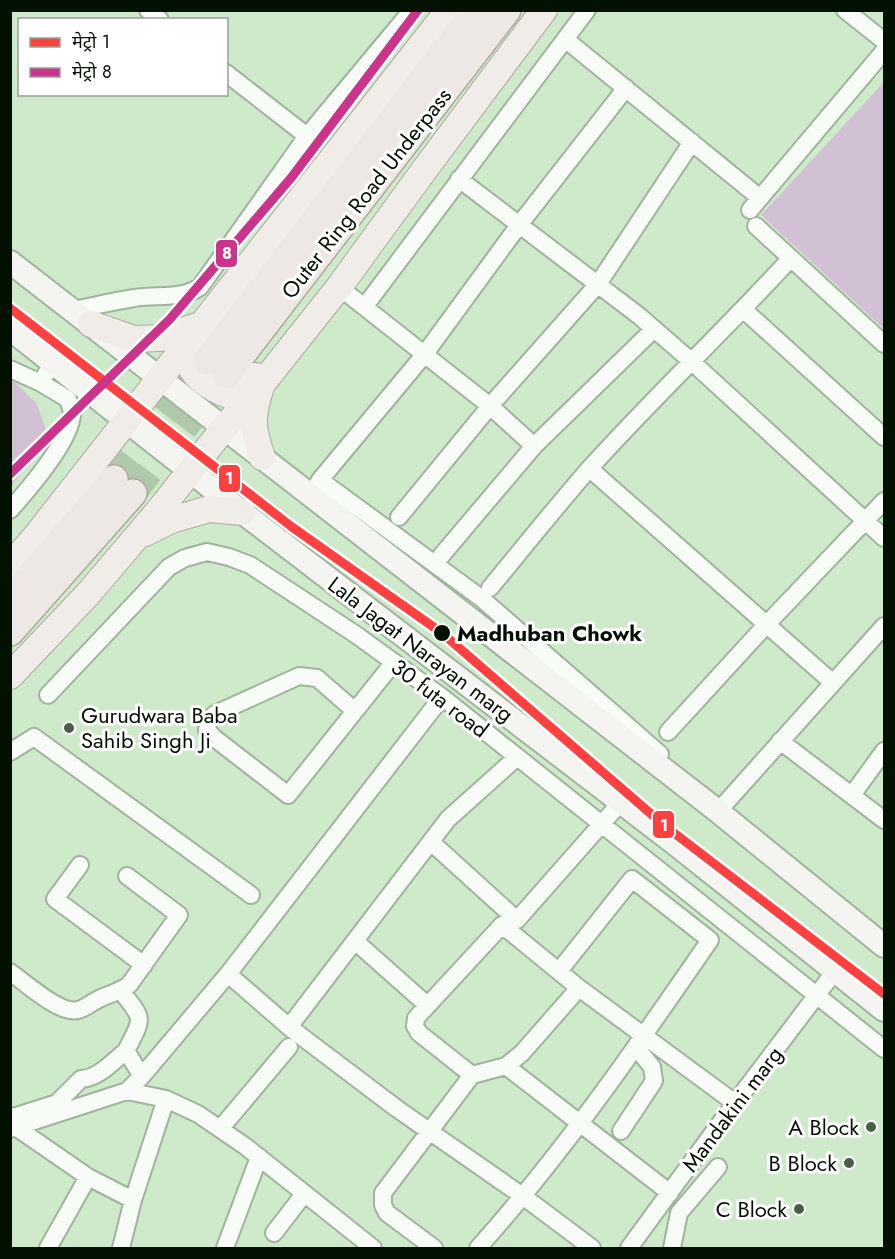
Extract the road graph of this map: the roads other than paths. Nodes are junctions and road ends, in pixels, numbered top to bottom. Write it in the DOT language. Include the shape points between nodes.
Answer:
graph roads {
  1 [pos="412,10"];
  2 [pos="448,10"];
  3 [pos="476,10"];
  4 [pos="507,10"];
  5 [pos="544,10"];
  6 [pos="587,10"];
  7 [pos="845,10"];
  8 [pos="565,39"];
  9 [pos="885,41"];
  10 [pos="885,51"];
  11 [pos="228,75"];
  12 [pos="626,88"];
  13 [pos="307,136"];
  14 [pos="692,142"];
  15 [pos="424,169"];
  16 [pos="459,179"];
  17 [pos="519,225"];
  18 [pos="756,226"];
  19 [pos="791,258"];
  20 [pos="10,262"];
  21 [pos="598,285"];
  22 [pos="339,287"];
  23 [pos="365,306"];
  24 [pos="744,310"];
  25 [pos="82,317"];
  26 [pos="203,324"];
  27 [pos="10,329"];
  28 [pos="654,329"];
  29 [pos="885,344"];
  30 [pos="424,355"];
  31 [pos="691,361"];
  32 [pos="52,363"];
  33 [pos="10,369"];
  34 [pos="160,378"];
  35 [pos="41,383"];
  36 [pos="262,384"];
  37 [pos="490,406"];
  38 [pos="127,420"];
  39 [pos="224,428"];
  40 [pos="885,437"];
  41 [pos="534,446"];
  42 [pos="262,458"];
  43 [pos="590,469"];
  44 [pos="191,471"];
  45 [pos="315,488"];
  46 [pos="885,501"];
  47 [pos="10,510"];
  48 [pos="242,512"];
  49 [pos="399,517"];
  50 [pos="866,521"];
  51 [pos="136,538"];
  52 [pos="885,538"];
  53 [pos="441,556"];
  54 [pos="10,566"];
  55 [pos="490,588"];
  56 [pos="10,599"];
  57 [pos="766,625"];
  58 [pos="885,626"];
  59 [pos="10,632"];
  60 [pos="394,662"];
  61 [pos="10,675"];
  62 [pos="832,682"];
  63 [pos="48,695"];
  64 [pos="442,697"];
  65 [pos="355,711"];
  66 [pos="668,732"];
  67 [pos="780,741"];
  68 [pos="885,751"];
  69 [pos="10,752"];
  70 [pos="516,758"];
  71 [pos="852,795"];
  72 [pos="621,802"];
  73 [pos="718,808"];
  74 [pos="885,820"];
  75 [pos="602,824"];
  76 [pos="431,842"];
  77 [pos="80,865"];
  78 [pos="127,876"];
  79 [pos="250,895"];
  80 [pos="509,922"];
  81 [pos="885,935"];
  82 [pos="356,941"];
  83 [pos="885,946"];
  84 [pos="144,965"];
  85 [pos="559,971"];
  86 [pos="835,971"];
  87 [pos="10,972"];
  88 [pos="228,974"];
  89 [pos="579,988"];
  90 [pos="121,991"];
  91 [pos="818,995"];
  92 [pos="428,1005"];
  93 [pos="885,1010"];
  94 [pos="289,1027"];
  95 [pos="640,1041"];
  96 [pos="289,1047"];
  97 [pos="885,1049"];
  98 [pos="126,1051"];
  99 [pos="506,1066"];
  100 [pos="472,1075"];
  101 [pos="142,1076"];
  102 [pos="127,1091"];
  103 [pos="166,1099"];
  104 [pos="735,1103"];
  105 [pos="13,1124"];
  106 [pos="578,1124"];
  107 [pos="220,1129"];
  108 [pos="621,1131"];
  109 [pos="430,1132"];
  110 [pos="259,1157"];
  111 [pos="718,1167"];
  112 [pos="88,1177"];
  113 [pos="670,1193"];
  114 [pos="304,1194"];
  115 [pos="524,1197"];
  116 [pos="133,1200"];
  117 [pos="274,1233"];
  118 [pos="368,1247"];
  119 [pos="48,1248"];
  120 [pos="121,1248"];
  121 [pos="225,1248"];
  122 [pos="434,1248"];
  123 [pos="478,1248"];
  124 [pos="592,1248"];
  125 [pos="629,1248"];
  126 [pos="672,1248"];
  1 -- 13 [label="street"];
  2 -- 26 [label="main road"];
  3 -- 4 [label="highway, Outer Ring Road Underpass" via="216,368"];
  5 -- 15 [label="main road"];
  6 -- 8 [label="street"];
  7 -- 9 [label="street"];
  8 -- 12 [label="street"];
  8 -- 16 [label="street"];
  10 -- 14 [label="street" via="755,204"];
  11 -- 13 [label="street"];
  12 -- 14 [label="street"];
  12 -- 17 [label="street"];
  13 -- 25 [label="street" via="200,287 178,296 136,297"];
  14 -- 21 [label="street"];
  15 -- 22 [label="main road"];
  15 -- 26 [label="main road" via="393,200 273,356 232,396 221,393 192,370 190,359"];
  16 -- 17 [label="street"];
  16 -- 23 [label="street"];
  17 -- 21 [label="street"];
  17 -- 30 [label="street"];
  18 -- 19 [label="street"];
  19 -- 24 [label="street"];
  19 -- 29 [label="street"];
  20 -- 25 [label="main road"];
  21 -- 28 [label="street"];
  21 -- 37 [label="street"];
  22 -- 23 [label="street"];
  22 -- 36 [label="main road"];
  23 -- 30 [label="street"];
  24 -- 31 [label="street"];
  24 -- 40 [label="street"];
  25 -- 26 [label="main road" via="134,339 161,339"];
  25 -- 34 [label="main road"];
  26 -- 34 [label="main road"];
  27 -- 32 [label="main road, Lala Jagat Narayan marg"];
  28 -- 31 [label="street"];
  28 -- 41 [label="street"];
  30 -- 37 [label="street"];
  30 -- 45 [label="street"];
  31 -- 43 [label="street"];
  31 -- 50 [label="street"];
  32 -- 35 [label="street"];
  32 -- 38 [label="main road, Lala Jagat Narayan marg"];
  33 -- 35 [label="street"];
  34 -- 38 [label="main road"];
  34 -- 39 [label="main road"];
  35 -- 47 [label="street" via="68,399 71,418 64,439"];
  36 -- 39 [label="main road"];
  36 -- 42 [label="main road" via="254,410 254,433"];
  37 -- 41 [label="street"];
  37 -- 49 [label="street"];
  38 -- 44 [label="main road, Lala Jagat Narayan marg"];
  38 -- 54 [label="main road"];
  39 -- 42 [label="main road"];
  39 -- 44 [label="main road"];
  41 -- 53 [label="street"];
  42 -- 45 [label="main road"];
  43 -- 55 [label="street"];
  43 -- 57 [label="street"];
  44 -- 48 [label="main road, Lala Jagat Narayan marg"];
  44 -- 51 [label="main road"];
  45 -- 73 [label="main road"];
  46 -- 50 [label="street"];
  48 -- 51 [label="main road" via="209,509 171,520"];
  48 -- 72 [label="main road, Lala Jagat Narayan marg"];
  50 -- 52 [label="street"];
  50 -- 57 [label="street"];
  51 -- 61 [label="main road"];
  56 -- 59 [label="highway" via="123,486"];
  57 -- 62 [label="street"];
  57 -- 66 [label="street"];
  58 -- 62 [label="street"];
  60 -- 63 [label="street, 30 futa road" via="250,565 207,552 169,567"];
  60 -- 64 [label="street, 30 futa road"];
  60 -- 65 [label="street"];
  62 -- 67 [label="street"];
  64 -- 70 [label="street, 30 futa road"];
  64 -- 88 [label="street"];
  65 -- 65 [label="street" via="288,795 207,730 214,714 299,676 317,678"];
  67 -- 71 [label="street"];
  67 -- 73 [label="street"];
  68 -- 71 [label="street"];
  69 -- 79 [label="street" via="34,737"];
  70 -- 75 [label="street, 30 futa road"];
  70 -- 76 [label="street" via="448,819"];
  71 -- 74 [label="street"];
  72 -- 75 [label="street"];
  72 -- 86 [label="main road, Lala Jagat Narayan marg"];
  73 -- 81 [label="street"];
  73 -- 83 [label="main road"];
  75 -- 80 [label="street"];
  75 -- 91 [label="street, 30 futa road"];
  76 -- 80 [label="street"];
  76 -- 82 [label="street"];
  77 -- 84 [label="street" via="55,899"];
  78 -- 84 [label="street" via="179,915"];
  80 -- 85 [label="street"];
  80 -- 92 [label="street"];
  82 -- 92 [label="street"];
  82 -- 94 [label="street"];
  84 -- 90 [label="street"];
  85 -- 89 [label="street"];
  85 -- 95 [label="street" via="632,879 710,940"];
  86 -- 91 [label="street, Mandakini marg"];
  86 -- 93 [label="main road, Lala Jagat Narayan marg"];
  87 -- 90 [label="street" via="66,1010 76,1011"];
  88 -- 94 [label="street"];
  88 -- 101 [label="street"];
  89 -- 95 [label="street"];
  89 -- 99 [label="street"];
  90 -- 98 [label="street" via="139,1014 139,1024"];
  91 -- 97 [label="street, 30 futa road"];
  91 -- 104 [label="street, Mandakini marg"];
  92 -- 100 [label="street" via="416,1018 419,1033"];
  94 -- 109 [label="street"];
  95 -- 104 [label="street"];
  95 -- 106 [label="street"];
  95 -- 108 [label="street" via="654,1081"];
  96 -- 107 [label="street"];
  98 -- 101 [label="street"];
  98 -- 105 [label="street" via="99,1073 81,1079 57,1103 13,1117"];
  99 -- 100 [label="street"];
  99 -- 106 [label="street"];
  100 -- 109 [label="street"];
  101 -- 102 [label="street"];
  102 -- 103 [label="street"];
  102 -- 105 [label="street"];
  103 -- 107 [label="street"];
  103 -- 116 [label="street"];
  104 -- 113 [label="street, Mandakini marg"];
  105 -- 112 [label="street"];
  106 -- 113 [label="street"];
  106 -- 115 [label="street"];
  107 -- 110 [label="street"];
  109 -- 115 [label="street"];
  109 -- 122 [label="street" via="383,1193 383,1205 395,1221"];
  110 -- 114 [label="street"];
  110 -- 121 [label="street"];
  111 -- 126 [label="street" via="680,1213"];
  112 -- 116 [label="street"];
  112 -- 119 [label="street"];
  113 -- 125 [label="street, Mandakini marg"];
  114 -- 117 [label="street"];
  114 -- 118 [label="street"];
  115 -- 123 [label="street"];
  115 -- 124 [label="street"];
  116 -- 120 [label="street"];
}
